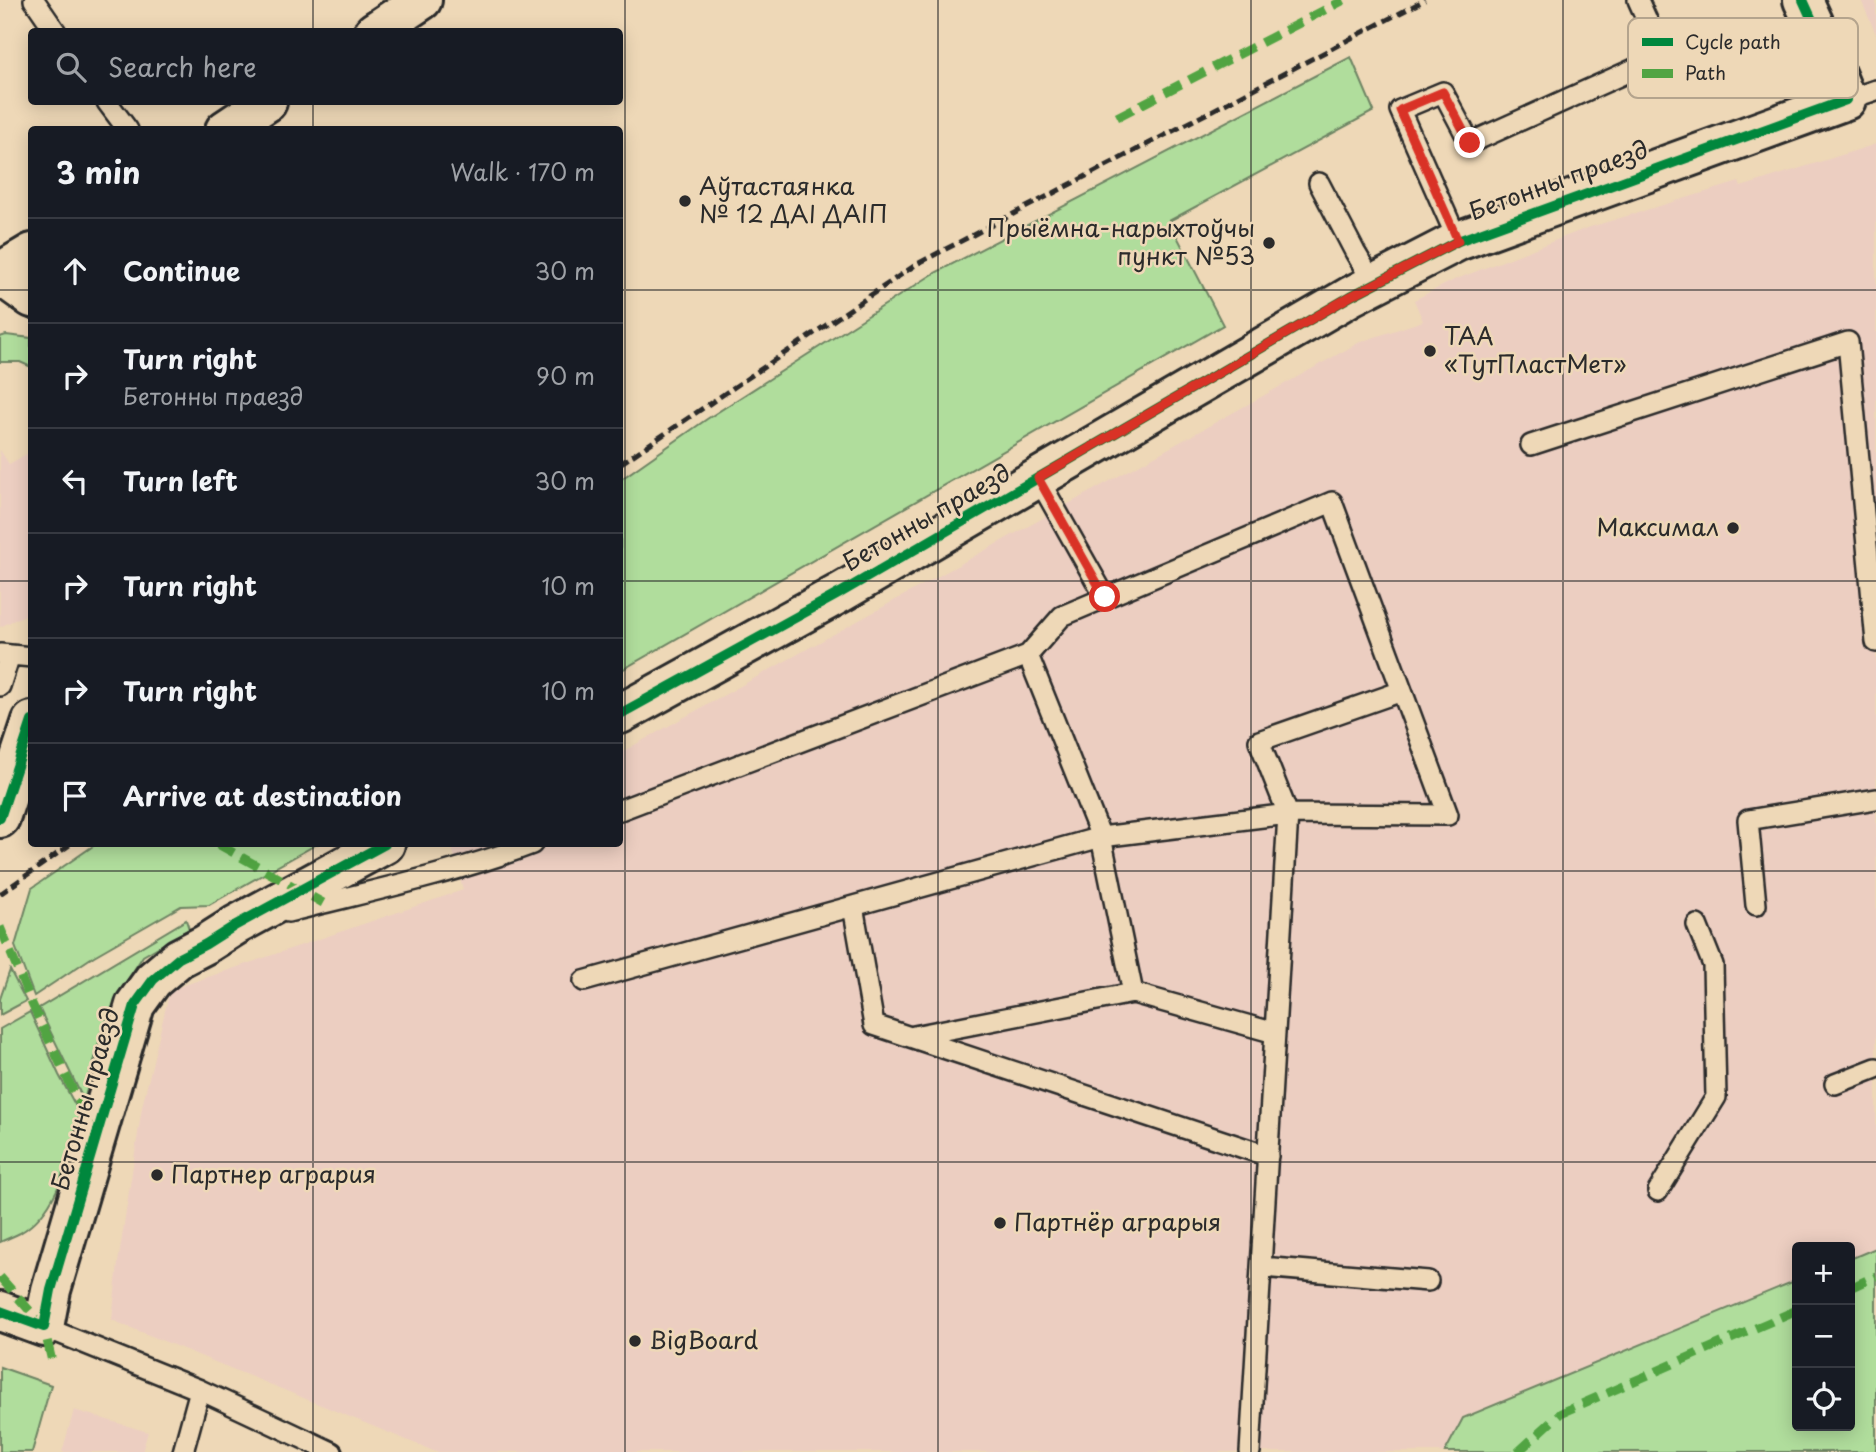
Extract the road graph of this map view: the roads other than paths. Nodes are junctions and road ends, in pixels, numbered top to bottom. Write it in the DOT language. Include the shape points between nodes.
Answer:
graph roads {
  1 [pos="34,0"];
  2 [pos="422,0"];
  3 [pos="1638,0"];
  4 [pos="1803,0"];
  5 [pos="1646,18"];
  6 [pos="1811,18"];
  7 [pos="53,28"];
  8 [pos="380,28"];
  9 [pos="1628,72"];
  10 [pos="1853,98"];
  11 [pos="109,105"];
  12 [pos="262,105"];
  13 [pos="125,126"];
  14 [pos="231,126"];
  15 [pos="1319,183"];
  16 [pos="1458,241"];
  17 [pos="28,256"];
  18 [pos="0,274"];
  19 [pos="1374,284"];
  20 [pos="28,295"];
  21 [pos="1531,445"];
  22 [pos="1038,478"];
  23 [pos="1105,597"];
  24 [pos="1876,642"];
  25 [pos="5,655"];
  26 [pos="1028,655"];
  27 [pos="28,657"];
  28 [pos="0,686"];
  29 [pos="1402,691"];
  30 [pos="623,712"];
  31 [pos="28,733"];
  32 [pos="1876,799"];
  33 [pos="623,809"];
  34 [pos="1288,814"];
  35 [pos="0,818"];
  36 [pos="1101,837"];
  37 [pos="379,847"];
  38 [pos="524,847"];
  39 [pos="1756,905"];
  40 [pos="853,906"];
  41 [pos="236,925"];
  42 [pos="1697,925"];
  43 [pos="584,981"];
  44 [pos="1133,993"];
  45 [pos="1275,1033"];
  46 [pos="913,1036"];
  47 [pos="1876,1068"];
  48 [pos="1835,1084"];
  49 [pos="1268,1156"];
  50 [pos="1658,1191"];
  51 [pos="1261,1267"];
  52 [pos="1427,1281"];
  53 [pos="0,1311"];
  54 [pos="44,1327"];
  55 [pos="200,1390"];
  56 [pos="183,1452"];
  57 [pos="332,1452"];
  58 [pos="1250,1452"];
  1 -- 7 [label="lane"];
  2 -- 8 [label="street"];
  3 -- 5 [label="lane"];
  4 -- 6 [label="street, Бетонны праезд"];
  9 -- 16 [label="lane" via="1470,143 1443,92 1400,110"];
  10 -- 16 [label="street, Бетонны праезд"];
  11 -- 13 [label="lane"];
  12 -- 14 [label="street"];
  15 -- 19 [label="lane"];
  16 -- 19 [label="street, Бетонны праезд"];
  17 -- 18 [label="street"];
  18 -- 20 [label="street"];
  19 -- 22 [label="street, Бетонны праезд"];
  21 -- 24 [label="lane" via="1848,342"];
  22 -- 23 [label="lane"];
  22 -- 30 [label="street, Бетонны праезд"];
  23 -- 26 [label="lane" via="1062,616"];
  23 -- 29 [label="lane" via="1332,502"];
  25 -- 27 [label="lane"];
  25 -- 28 [label="lane"];
  26 -- 33 [label="lane"];
  26 -- 36 [label="lane"];
  29 -- 34 [label="lane" via="1259,740"];
  29 -- 34 [label="lane" via="1448,815"];
  31 -- 35 [label="street"];
  32 -- 39 [label="lane" via="1748,820"];
  34 -- 36 [label="lane"];
  34 -- 45 [label="lane"];
  36 -- 40 [label="lane"];
  36 -- 44 [label="lane"];
  37 -- 41 [label="street, Бетонны праезд"];
  38 -- 41 [label="lane"];
  40 -- 43 [label="lane"];
  40 -- 46 [label="lane" via="874,1025"];
  41 -- 54 [label="street, Бетонны праезд" via="179,958 153,980 135,1005"];
  42 -- 50 [label="lane" via="1713,965 1716,1097"];
  44 -- 45 [label="lane"];
  44 -- 46 [label="lane"];
  45 -- 49 [label="lane"];
  46 -- 49 [label="lane"];
  47 -- 48 [label="lane"];
  49 -- 51 [label="lane"];
  51 -- 52 [label="lane"];
  51 -- 58 [label="lane"];
  53 -- 54 [label="street"];
  54 -- 55 [label="lane"];
  55 -- 56 [label="lane"];
  55 -- 57 [label="lane"];
}
